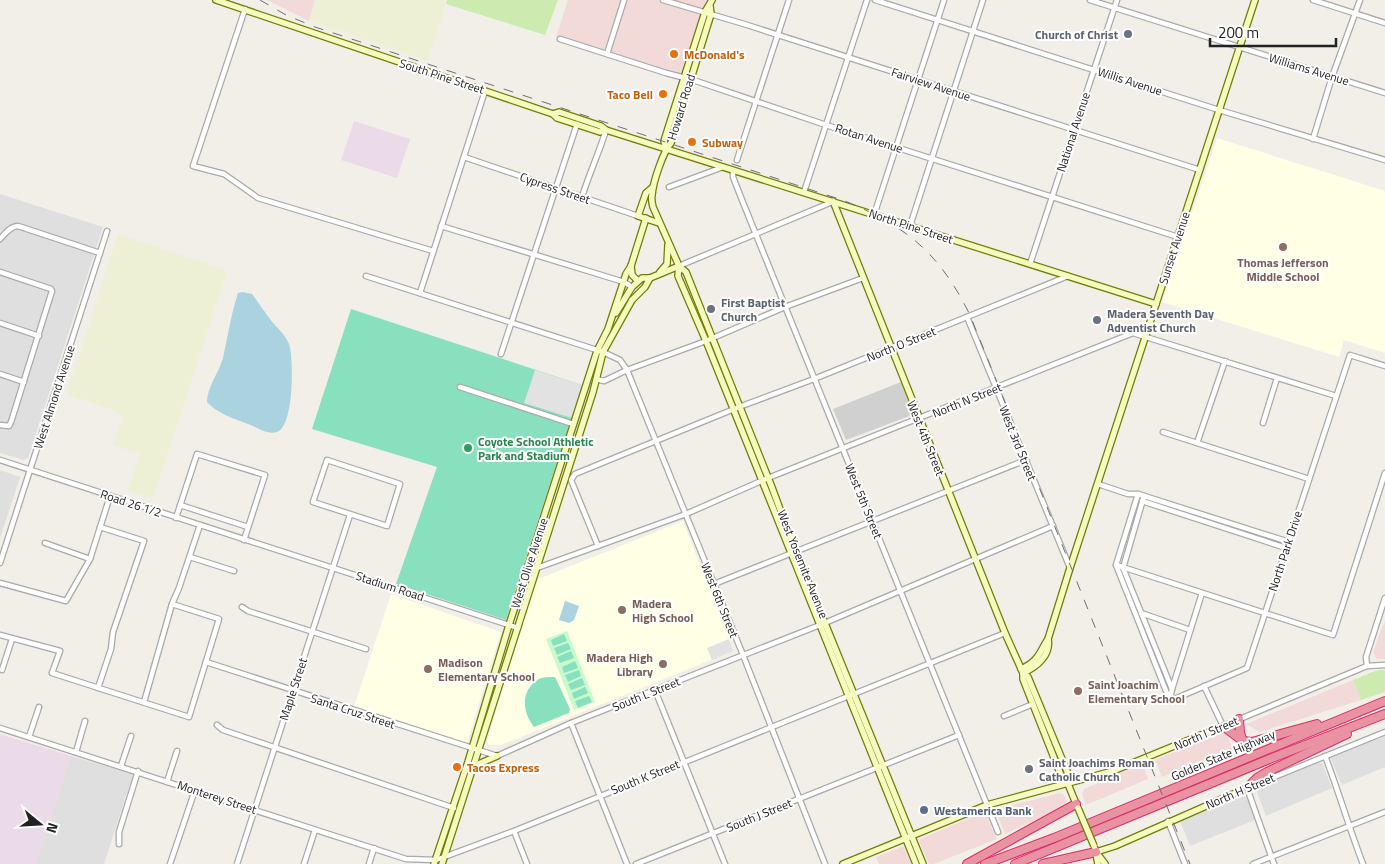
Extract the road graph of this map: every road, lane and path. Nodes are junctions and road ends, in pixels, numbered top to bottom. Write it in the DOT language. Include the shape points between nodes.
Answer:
graph roads {
  1 [pos="216,0"];
  2 [pos="624,0"];
  3 [pos="662,0"];
  4 [pos="789,0"];
  5 [pos="867,0"];
  6 [pos="876,0"];
  7 [pos="944,0"];
  8 [pos="983,0"];
  9 [pos="1090,0"];
  10 [pos="1117,0"];
  11 [pos="1255,0"];
  12 [pos="1313,0"];
  13 [pos="1360,0"];
  14 [pos="711,3"];
  15 [pos="1114,8"];
  16 [pos="245,9"];
  17 [pos="708,13"];
  18 [pos="1355,14"];
  19 [pos="937,20"];
  20 [pos="1385,23"];
  21 [pos="973,32"];
  22 [pos="778,34"];
  23 [pos="560,39"];
  24 [pos="1240,47"];
  25 [pos="607,54"];
  26 [pos="848,57"];
  27 [pos="1094,69"];
  28 [pos="1332,77"];
  29 [pos="687,79"];
  30 [pos="918,79"];
  31 [pos="485,90"];
  32 [pos="954,91"];
  33 [pos="1385,93"];
  34 [pos="757,101"];
  35 [pos="1219,110"];
  36 [pos="579,122"];
  37 [pos="826,125"];
  38 [pos="605,129"];
  39 [pos="1074,130"];
  40 [pos="1313,139"];
  41 [pos="896,147"];
  42 [pos="666,148"];
  43 [pos="464,157"];
  44 [pos="932,158"];
  45 [pos="737,160"];
  46 [pos="1385,160"];
  47 [pos="723,167"];
  48 [pos="733,170"];
  49 [pos="1200,170"];
  50 [pos="654,186"];
  51 [pos="669,187"];
  52 [pos="556,188"];
  53 [pos="804,192"];
  54 [pos="582,197"];
  55 [pos="1052,197"];
  56 [pos="833,202"];
  57 [pos="874,215"];
  58 [pos="638,216"];
  59 [pos="646,218"];
  60 [pos="659,223"];
  61 [pos="441,226"];
  62 [pos="910,226"];
  63 [pos="107,231"];
  64 [pos="755,234"];
  65 [pos="1178,237"];
  66 [pos="0,239"];
  67 [pos="668,243"];
  68 [pos="433,251"];
  69 [pos="100,253"];
  70 [pos="534,254"];
  71 [pos="1030,264"];
  72 [pos="631,266"];
  73 [pos="679,266"];
  74 [pos="0,272"];
  75 [pos="657,275"];
  76 [pos="366,276"];
  77 [pos="1068,276"];
  78 [pos="650,278"];
  79 [pos="863,278"];
  80 [pos="638,281"];
  81 [pos="624,282"];
  82 [pos="632,287"];
  83 [pos="420,293"];
  84 [pos="1156,304"];
  85 [pos="785,307"];
  86 [pos="624,312"];
  87 [pos="967,317"];
  88 [pos="0,323"];
  89 [pos="512,323"];
  90 [pos="608,329"];
  91 [pos="39,336"];
  92 [pos="1145,337"];
  93 [pos="709,340"];
  94 [pos="890,348"];
  95 [pos="600,351"];
  96 [pos="501,354"];
  97 [pos="1225,362"];
  98 [pos="1385,366"];
  99 [pos="627,370"];
  100 [pos="0,374"];
  101 [pos="1277,378"];
  102 [pos="596,379"];
  103 [pos="814,379"];
  104 [pos="24,382"];
  105 [pos="460,387"];
  106 [pos="996,388"];
  107 [pos="1336,396"];
  108 [pos="739,407"];
  109 [pos="733,410"];
  110 [pos="919,419"];
  111 [pos="1263,422"];
  112 [pos="0,424"];
  113 [pos="573,424"];
  114 [pos="1163,432"];
  115 [pos="657,442"];
  116 [pos="1197,443"];
  117 [pos="843,450"];
  118 [pos="0,460"];
  119 [pos="1026,460"];
  120 [pos="31,470"];
  121 [pos="1385,473"];
  122 [pos="1309,479"];
  123 [pos="765,480"];
  124 [pos="1098,484"];
  125 [pos="948,491"];
  126 [pos="110,496"];
  127 [pos="1137,497"];
  128 [pos="1144,499"];
  129 [pos="180,505"];
  130 [pos="686,514"];
  131 [pos="350,515"];
  132 [pos="176,518"];
  133 [pos="872,521"];
  134 [pos="200,526"];
  135 [pos="1053,526"];
  136 [pos="100,527"];
  137 [pos="248,527"];
  138 [pos="244,540"];
  139 [pos="1288,542"];
  140 [pos="45,543"];
  141 [pos="261,546"];
  142 [pos="598,546"];
  143 [pos="1286,548"];
  144 [pos="793,552"];
  145 [pos="190,557"];
  146 [pos="90,559"];
  147 [pos="975,559"];
  148 [pos="0,562"];
  149 [pos="1116,566"];
  150 [pos="333,568"];
  151 [pos="1070,568"];
  152 [pos="1122,568"];
  153 [pos="536,569"];
  154 [pos="234,571"];
  155 [pos="526,572"];
  156 [pos="0,583"];
  157 [pos="714,584"];
  158 [pos="900,591"];
  159 [pos="1202,593"];
  160 [pos="1385,598"];
  161 [pos="172,604"];
  162 [pos="242,607"];
  163 [pos="1141,613"];
  164 [pos="1265,613"];
  165 [pos="823,624"];
  166 [pos="509,625"];
  167 [pos="518,628"];
  168 [pos="1190,630"];
  169 [pos="312,632"];
  170 [pos="1005,633"];
  171 [pos="0,635"];
  172 [pos="12,639"];
  173 [pos="366,650"];
  174 [pos="743,655"];
  175 [pos="206,662"];
  176 [pos="930,664"];
  177 [pos="1385,665"];
  178 [pos="1367,666"];
  179 [pos="2,670"];
  180 [pos="1022,671"];
  181 [pos="1204,686"];
  182 [pos="98,688"];
  183 [pos="1172,688"];
  184 [pos="655,690"];
  185 [pos="292,691"];
  186 [pos="852,696"];
  187 [pos="1170,701"];
  188 [pos="1385,701"];
  189 [pos="144,702"];
  190 [pos="1033,704"];
  191 [pos="39,706"];
  192 [pos="1353,713"];
  193 [pos="1385,715"];
  194 [pos="1004,716"];
  195 [pos="1239,719"];
  196 [pos="85,721"];
  197 [pos="571,723"];
  198 [pos="217,725"];
  199 [pos="1224,726"];
  200 [pos="0,728"];
  201 [pos="772,728"];
  202 [pos="1385,732"];
  203 [pos="131,736"];
  204 [pos="959,736"];
  205 [pos="28,737"];
  206 [pos="1243,741"];
  207 [pos="275,747"];
  208 [pos="475,750"];
  209 [pos="177,751"];
  210 [pos="76,752"];
  211 [pos="497,756"];
  212 [pos="1325,756"];
  213 [pos="683,762"];
  214 [pos="121,766"];
  215 [pos="474,766"];
  216 [pos="880,766"];
  217 [pos="138,771"];
  218 [pos="167,782"];
  219 [pos="1068,784"];
  220 [pos="1246,788"];
  221 [pos="195,790"];
  222 [pos="600,795"];
  223 [pos="800,799"];
  224 [pos="987,806"];
  225 [pos="1077,806"];
  226 [pos="454,808"];
  227 [pos="255,809"];
  228 [pos="1385,812"];
  229 [pos="1168,821"];
  230 [pos="1348,827"];
  231 [pos="315,830"];
  232 [pos="514,831"];
  233 [pos="998,832"];
  234 [pos="712,834"];
  235 [pos="912,836"];
  236 [pos="906,838"];
  237 [pos="119,844"];
  238 [pos="374,848"];
  239 [pos="1095,849"];
  240 [pos="444,857"];
  241 [pos="1271,857"];
  242 [pos="435,862"];
  243 [pos="170,864"];
  244 [pos="237,864"];
  245 [pos="304,864"];
  246 [pos="369,864"];
  247 [pos="442,864"];
  248 [pos="527,864"];
  249 [pos="627,864"];
  250 [pos="636,864"];
  251 [pos="725,864"];
  252 [pos="825,864"];
  253 [pos="843,864"];
  254 [pos="916,864"];
  255 [pos="924,864"];
  256 [pos="967,864"];
  257 [pos="985,864"];
  258 [pos="1015,864"];
  259 [pos="1043,864"];
  260 [pos="1098,864"];
  261 [pos="1105,864"];
  262 [pos="1185,864"];
  263 [pos="1253,864"];
  264 [pos="1274,864"];
  265 [pos="1363,864"];
  1 -- 16 [label="main road, South Pine Street"];
  2 -- 25 [label="street"];
  3 -- 17 [label="street, Fairview Avenue"];
  4 -- 22 [label="street"];
  5 -- 26 [label="street"];
  6 -- 19 [label="street, Willis Avenue"];
  7 -- 19 [label="street"];
  8 -- 21 [label="street"];
  9 -- 15 [label="street, Williams Avenue"];
  10 -- 15 [label="street, National Avenue"];
  11 -- 24 [label="main road, Sunset Avenue"];
  12 -- 18 [label="street"];
  13 -- 18 [label="street"];
  14 -- 17 [label="main road, Howard Road"];
  15 -- 24 [label="street, Williams Avenue"];
  15 -- 27 [label="street, National Avenue"];
  16 -- 31 [label="main road, South Pine Street"];
  16 -- 68 [label="street" via="193,166 224,174 258,198"];
  17 -- 22 [label="street, Fairview Avenue"];
  17 -- 29 [label="main road, Howard Road"];
  18 -- 20 [label="street"];
  18 -- 28 [label="street"];
  19 -- 21 [label="street, Willis Avenue"];
  19 -- 30 [label="street"];
  21 -- 27 [label="street, Willis Avenue"];
  21 -- 32 [label="street"];
  22 -- 26 [label="street, Fairview Avenue"];
  22 -- 34 [label="street"];
  23 -- 25 [label="street, Rotan Avenue"];
  24 -- 28 [label="street, Williams Avenue"];
  24 -- 35 [label="main road, Sunset Avenue"];
  25 -- 29 [label="street, Rotan Avenue"];
  26 -- 30 [label="street, Fairview Avenue"];
  26 -- 37 [label="street"];
  27 -- 35 [label="street, Willis Avenue"];
  27 -- 39 [label="street, National Avenue"];
  28 -- 33 [label="street, Williams Avenue"];
  28 -- 40 [label="street"];
  29 -- 34 [label="street, Rotan Avenue"];
  29 -- 42 [label="main road, Howard Road" via="671,143"];
  30 -- 32 [label="street, Fairview Avenue"];
  30 -- 41 [label="street"];
  31 -- 36 [label="main road, South Pine Street" via="554,114 559,112"];
  31 -- 43 [label="street"];
  32 -- 39 [label="street, Fairview Avenue"];
  32 -- 44 [label="street"];
  34 -- 37 [label="street, Rotan Avenue"];
  34 -- 45 [label="street"];
  35 -- 40 [label="street, Willis Avenue"];
  35 -- 49 [label="main road, Sunset Avenue"];
  36 -- 38 [label="main road, South Pine Street" via="600,132"];
  36 -- 52 [label="street"];
  37 -- 41 [label="street, Rotan Avenue"];
  37 -- 53 [label="street"];
  38 -- 42 [label="main road"];
  38 -- 54 [label="street" via="598,159"];
  39 -- 49 [label="street, Fairview Avenue"];
  39 -- 55 [label="street, National Avenue"];
  40 -- 46 [label="street, Willis Avenue"];
  41 -- 44 [label="street, Rotan Avenue"];
  41 -- 57 [label="street"];
  42 -- 47 [label="main road, North Pine Street"];
  42 -- 50 [label="main road"];
  43 -- 52 [label="street, Cypress Street"];
  43 -- 61 [label="street"];
  44 -- 55 [label="street, Rotan Avenue"];
  44 -- 62 [label="street"];
  47 -- 48 [label="main road, North Pine Street"];
  47 -- 51 [label="street"];
  48 -- 53 [label="main road, North Pine Street"];
  48 -- 64 [label="street, West 5th Street" via="732,177"];
  49 -- 65 [label="main road, Sunset Avenue"];
  50 -- 58 [label="main road" via="646,193"];
  50 -- 60 [label="main road, West Yosemite Avenue" via="651,197"];
  52 -- 54 [label="street, Cypress Street"];
  52 -- 70 [label="street"];
  53 -- 56 [label="main road, North Pine Street"];
  54 -- 58 [label="street, Cypress Street"];
  55 -- 65 [label="street, Rotan Avenue"];
  55 -- 71 [label="street, National Avenue"];
  56 -- 57 [label="main road, North Pine Street"];
  56 -- 64 [label="street"];
  56 -- 79 [label="main road, West 4th Street"];
  57 -- 62 [label="main road, North Pine Street"];
  58 -- 59 [label="main road, Cypress Street"];
  59 -- 60 [label="main road, Cypress Street"];
  59 -- 72 [label="main road, West Olive Avenue"];
  60 -- 67 [label="main road, West Yosemite Avenue"];
  61 -- 68 [label="street"];
  61 -- 70 [label="street"];
  62 -- 71 [label="main road, North Pine Street"];
  63 -- 69 [label="street, West Almond Avenue"];
  64 -- 73 [label="street"];
  64 -- 85 [label="street, West 5th Street"];
  65 -- 84 [label="main road, Sunset Avenue"];
  66 -- 69 [label="street" via="8,230 18,226"];
  67 -- 73 [label="main road, West Yosemite Avenue"];
  67 -- 75 [label="main road" via="667,264"];
  68 -- 83 [label="street"];
  69 -- 120 [label="street, West Almond Avenue"];
  70 -- 81 [label="street"];
  70 -- 89 [label="street"];
  71 -- 77 [label="main road, North Pine Street"];
  72 -- 80 [label="main road" via="632,275"];
  72 -- 81 [label="main road, West Olive Avenue"];
  73 -- 75 [label="main road"];
  73 -- 93 [label="main road, West Yosemite Avenue" via="678,276"];
  74 -- 91 [label="street" via="51,289 52,296"];
  75 -- 78 [label="main road"];
  76 -- 83 [label="street, West 6th Street"];
  77 -- 84 [label="main road, North Pine Street"];
  77 -- 87 [label="street, North O Street"];
  78 -- 80 [label="main road"];
  78 -- 86 [label="main road, West Olive Avenue"];
  79 -- 85 [label="street"];
  79 -- 94 [label="main road, West 4th Street"];
  80 -- 82 [label="main road"];
  81 -- 82 [label="street"];
  81 -- 90 [label="main road, West Olive Avenue"];
  82 -- 86 [label="main road"];
  82 -- 90 [label="main road"];
  83 -- 89 [label="street, West 6th Street"];
  84 -- 92 [label="main road, Sunset Avenue"];
  85 -- 93 [label="street"];
  85 -- 103 [label="street, West 5th Street"];
  86 -- 95 [label="main road, West Olive Avenue"];
  87 -- 94 [label="street, North O Street"];
  87 -- 106 [label="street, West 3rd Street"];
  88 -- 91 [label="street"];
  89 -- 95 [label="street, West 6th Street"];
  89 -- 96 [label="street"];
  90 -- 95 [label="main road, West Olive Avenue"];
  91 -- 104 [label="street"];
  92 -- 97 [label="street, North N Street"];
  92 -- 106 [label="street, North N Street" via="1134,333"];
  92 -- 124 [label="main road, Sunset Avenue"];
  93 -- 99 [label="street"];
  93 -- 108 [label="main road, West Yosemite Avenue"];
  93 -- 109 [label="main road, West Yosemite Avenue"];
  94 -- 103 [label="street, North O Street"];
  94 -- 110 [label="main road, West 4th Street"];
  95 -- 99 [label="street, West 6th Street" via="620,360"];
  95 -- 102 [label="main road, West Olive Avenue"];
  95 -- 113 [label="main road, West Olive Avenue"];
  97 -- 101 [label="street, North N Street"];
  97 -- 116 [label="street"];
  98 -- 107 [label="street, North Park Drive" via="1350,355"];
  99 -- 102 [label="street" via="604,381"];
  99 -- 115 [label="street, West 6th Street"];
  100 -- 104 [label="street"];
  101 -- 107 [label="street, North N Street"];
  101 -- 111 [label="street"];
  102 -- 153 [label="main road, West Olive Avenue"];
  103 -- 108 [label="street, North O Street"];
  103 -- 117 [label="street, West 5th Street"];
  104 -- 112 [label="street" via="9,426"];
  105 -- 113 [label="street"];
  106 -- 110 [label="street, North N Street"];
  106 -- 119 [label="street, West 3rd Street"];
  107 -- 122 [label="street, North Park Drive"];
  108 -- 109 [label="street, North O Street"];
  108 -- 123 [label="main road, West Yosemite Avenue"];
  109 -- 115 [label="street, North O Street"];
  109 -- 123 [label="main road, West Yosemite Avenue"];
  110 -- 117 [label="street, North N Street"];
  110 -- 125 [label="main road, West 4th Street"];
  113 -- 155 [label="main road, West Olive Avenue"];
  114 -- 116 [label="street"];
  115 -- 130 [label="street, West 6th Street"];
  115 -- 142 [label="street, North O Street" via="575,474 571,480"];
  116 -- 122 [label="street"];
  117 -- 123 [label="street, North N Street"];
  117 -- 133 [label="street, West 5th Street"];
  118 -- 120 [label="street, Road 26 1/2"];
  119 -- 125 [label="street"];
  119 -- 135 [label="street, West 3rd Street"];
  120 -- 126 [label="street, Road 26 1/2"];
  120 -- 148 [label="street, West Almond Avenue"];
  121 -- 164 [label="street" via="1333,635"];
  122 -- 139 [label="street, North Park Drive"];
  123 -- 130 [label="street, North N Street"];
  123 -- 144 [label="main road, West Yosemite Avenue"];
  124 -- 127 [label="street"];
  124 -- 151 [label="main road, Sunset Avenue"];
  125 -- 133 [label="street"];
  125 -- 147 [label="main road, West 4th Street"];
  126 -- 132 [label="street, Road 26 1/2"];
  126 -- 136 [label="street"];
  127 -- 128 [label="street"];
  127 -- 149 [label="street"];
  128 -- 139 [label="street"];
  128 -- 143 [label="street"];
  128 -- 152 [label="street"];
  129 -- 132 [label="street"];
  129 -- 137 [label="street"];
  129 -- 137 [label="street" via="197,454 265,475"];
  130 -- 142 [label="street, North N Street"];
  130 -- 157 [label="street, West 6th Street"];
  131 -- 131 [label="street" via="313,502 327,460 400,484 387,526"];
  131 -- 150 [label="street, Maple Street"];
  132 -- 134 [label="street, Road 26 1/2"];
  133 -- 144 [label="street"];
  133 -- 158 [label="street, West 5th Street"];
  134 -- 138 [label="street, Road 26 1/2"];
  134 -- 145 [label="street"];
  135 -- 147 [label="street, South L Street"];
  135 -- 151 [label="street, West 3rd Street"];
  136 -- 146 [label="street"];
  136 -- 182 [label="street" via="144,541"];
  137 -- 138 [label="street"];
  138 -- 141 [label="street, Road 26 1/2"];
  139 -- 143 [label="street, North Park Drive"];
  140 -- 146 [label="street"];
  141 -- 150 [label="street, Stadium Road"];
  142 -- 153 [label="street, North N Street"];
  143 -- 164 [label="street, North Park Drive"];
  144 -- 157 [label="street"];
  144 -- 165 [label="main road, West Yosemite Avenue"];
  145 -- 154 [label="street"];
  145 -- 161 [label="street"];
  146 -- 156 [label="street" via="66,601"];
  147 -- 158 [label="street, South L Street"];
  147 -- 170 [label="main road, West 4th Street"];
  149 -- 152 [label="street"];
  149 -- 187 [label="street"];
  150 -- 166 [label="street, Stadium Road"];
  150 -- 169 [label="street, Maple Street"];
  151 -- 180 [label="main road, Sunset Avenue" via="1048,639 1037,659"];
  152 -- 159 [label="street"];
  152 -- 163 [label="street"];
  153 -- 155 [label="street, North N Street"];
  153 -- 167 [label="main road, West Olive Avenue"];
  155 -- 166 [label="main road, West Olive Avenue"];
  157 -- 174 [label="street, West 6th Street"];
  158 -- 165 [label="street, South L Street"];
  158 -- 176 [label="street, West 5th Street"];
  159 -- 164 [label="street"];
  159 -- 168 [label="street"];
  160 -- 178 [label="street" via="1366,657"];
  161 -- 175 [label="street" via="218,619"];
  161 -- 189 [label="street"];
  162 -- 169 [label="street"];
  163 -- 168 [label="street"];
  163 -- 183 [label="street"];
  164 -- 181 [label="street, North Park Drive" via="1247,668"];
  165 -- 174 [label="street, South L Street"];
  165 -- 186 [label="main road, West Yosemite Avenue"];
  166 -- 167 [label="street, Stadium Road"];
  166 -- 208 [label="main road, West Olive Avenue"];
  167 -- 208 [label="main road, West Olive Avenue"];
  168 -- 183 [label="street"];
  169 -- 173 [label="street"];
  169 -- 185 [label="street, Maple Street"];
  170 -- 176 [label="street, South K Street"];
  170 -- 180 [label="main road, West 4th Street"];
  171 -- 172 [label="street"];
  172 -- 179 [label="street"];
  172 -- 182 [label="street" via="60,651 52,673"];
  174 -- 184 [label="street, South L Street"];
  174 -- 201 [label="street, West 6th Street"];
  175 -- 185 [label="street, Santa Cruz Street"];
  175 -- 189 [label="street" via="189,717"];
  176 -- 186 [label="street, South K Street"];
  176 -- 204 [label="street, West 5th Street"];
  177 -- 178 [label="street, North I Street"];
  178 -- 195 [label="street, North I Street"];
  180 -- 190 [label="main road, West 4th Street"];
  180 -- 219 [label="main road, West 4th Street" via="1028,677 1069,776"];
  181 -- 187 [label="street, North Park Drive"];
  181 -- 199 [label="street"];
  182 -- 189 [label="street"];
  183 -- 187 [label="street"];
  184 -- 197 [label="street, South L Street"];
  184 -- 213 [label="street"];
  185 -- 207 [label="street, Maple Street"];
  185 -- 208 [label="street, Santa Cruz Street"];
  186 -- 201 [label="street, South K Street"];
  186 -- 216 [label="main road, West Yosemite Avenue"];
  188 -- 192 [label="highway, Golden State Highway"];
  190 -- 194 [label="street"];
  190 -- 219 [label="main road, West 4th Street" via="1062,778"];
  191 -- 205 [label="street"];
  192 -- 206 [label="highway" via="1257,741"];
  192 -- 257 [label="highway, Golden State Highway"];
  193 -- 220 [label="highway" via="1266,772"];
  193 -- 258 [label="highway, Golden State Highway"];
  195 -- 199 [label="street, North I Street"];
  195 -- 206 [label="highway"];
  196 -- 210 [label="street"];
  197 -- 211 [label="street, South L Street"];
  197 -- 222 [label="street"];
  198 -- 207 [label="street" via="223,730"];
  199 -- 206 [label="highway"];
  199 -- 219 [label="main road, North I Street" via="1113,771"];
  200 -- 205 [label="street, Monterey Street"];
  201 -- 213 [label="street, South K Street"];
  201 -- 223 [label="street, West 6th Street"];
  202 -- 212 [label="street, North H Street"];
  203 -- 214 [label="street"];
  204 -- 216 [label="street, South J Street"];
  204 -- 224 [label="street, West 5th Street"];
  205 -- 210 [label="street, Monterey Street"];
  207 -- 226 [label="street"];
  207 -- 227 [label="street, Maple Street"];
  208 -- 211 [label="street"];
  208 -- 215 [label="main road, West Olive Avenue"];
  208 -- 226 [label="main road, West Olive Avenue"];
  209 -- 218 [label="street"];
  210 -- 214 [label="street, Monterey Street"];
  211 -- 215 [label="main road"];
  212 -- 220 [label="street, North H Street"];
  212 -- 230 [label="street"];
  213 -- 222 [label="street, South K Street"];
  213 -- 234 [label="street"];
  214 -- 217 [label="street, Monterey Street"];
  215 -- 240 [label="main road, West Olive Avenue"];
  216 -- 223 [label="street, South J Street"];
  216 -- 235 [label="main road, West Yosemite Avenue"];
  216 -- 236 [label="main road, West Yosemite Avenue"];
  217 -- 218 [label="street, Monterey Street"];
  217 -- 237 [label="street" via="119,832"];
  218 -- 221 [label="street, Monterey Street"];
  219 -- 224 [label="main road, North I Street"];
  219 -- 225 [label="main road, West 4th Street"];
  220 -- 229 [label="main road, North H Street"];
  220 -- 241 [label="street"];
  221 -- 227 [label="street, Monterey Street"];
  221 -- 243 [label="street"];
  222 -- 232 [label="street, South K Street"];
  222 -- 249 [label="street"];
  223 -- 234 [label="street, South J Street"];
  223 -- 252 [label="street, West 6th Street"];
  224 -- 233 [label="street, West 5th Street"];
  224 -- 235 [label="main road, North I Street"];
  225 -- 239 [label="main road, West 4th Street, bridge"];
  225 -- 256 [label="highway"];
  226 -- 242 [label="main road, West Olive Avenue"];
  227 -- 231 [label="street, Monterey Street"];
  227 -- 244 [label="street, Maple Street"];
  228 -- 230 [label="street"];
  229 -- 239 [label="main road, North H Street" via="1115,846"];
  229 -- 262 [label="street"];
  230 -- 241 [label="street"];
  230 -- 265 [label="street"];
  231 -- 238 [label="street, Monterey Street"];
  231 -- 245 [label="street"];
  232 -- 240 [label="street, South K Street"];
  232 -- 248 [label="street"];
  234 -- 250 [label="street, South J Street"];
  234 -- 251 [label="street"];
  235 -- 236 [label="main road, North I Street"];
  235 -- 255 [label="main road, West Yosemite Avenue"];
  236 -- 253 [label="main road, North I Street"];
  236 -- 254 [label="main road, West Yosemite Avenue"];
  238 -- 242 [label="street, Monterey Street" via="406,859"];
  238 -- 246 [label="street"];
  239 -- 259 [label="highway"];
  239 -- 260 [label="main road, West 4th Street"];
  239 -- 261 [label="main road, West 4th Street"];
  240 -- 242 [label="street, South K Street"];
  240 -- 247 [label="main road, West Olive Avenue"];
  241 -- 263 [label="street"];
  241 -- 264 [label="street"];
}
